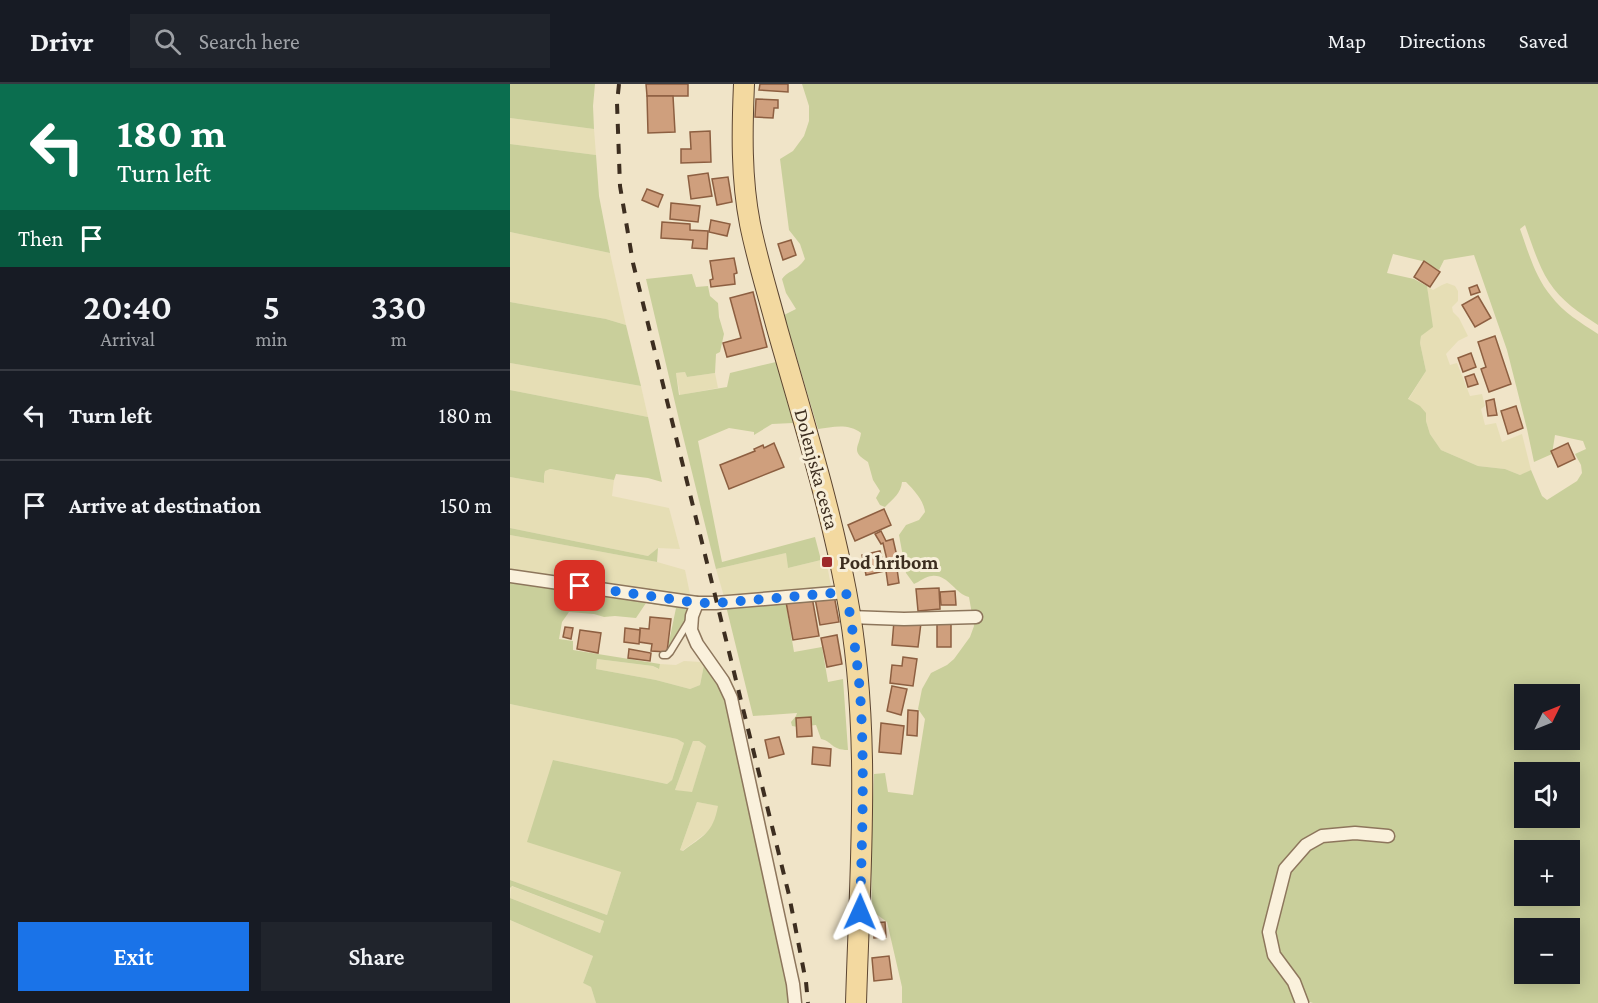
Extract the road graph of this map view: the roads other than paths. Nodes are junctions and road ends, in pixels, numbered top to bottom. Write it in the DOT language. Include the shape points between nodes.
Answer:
graph roads {
  1 [pos="744,84"];
  2 [pos="510,576"];
  3 [pos="846,592"];
  4 [pos="698,603"];
  5 [pos="692,616"];
  6 [pos="850,616"];
  7 [pos="976,617"];
  8 [pos="663,655"];
  9 [pos="1389,836"];
  10 [pos="795,1003"];
  11 [pos="856,1003"];
  12 [pos="1302,1003"];
  1 -- 3 [label="main road, Dolenjska cesta" via="743,174 750,223 822,482"];
  2 -- 4 [label="street"];
  3 -- 4 [label="street"];
  3 -- 6 [label="main road, Dolenjska cesta"];
  4 -- 5 [label="street"];
  5 -- 8 [label="lane" via="670,652"];
  5 -- 10 [label="street" via="691,630 697,644 731,698"];
  6 -- 7 [label="street"];
  6 -- 11 [label="main road, Dolenjska cesta" via="862,744"];
  9 -- 12 [label="street" via="1322,836 1306,845 1285,868 1269,932 1274,955 1294,982"];
}
